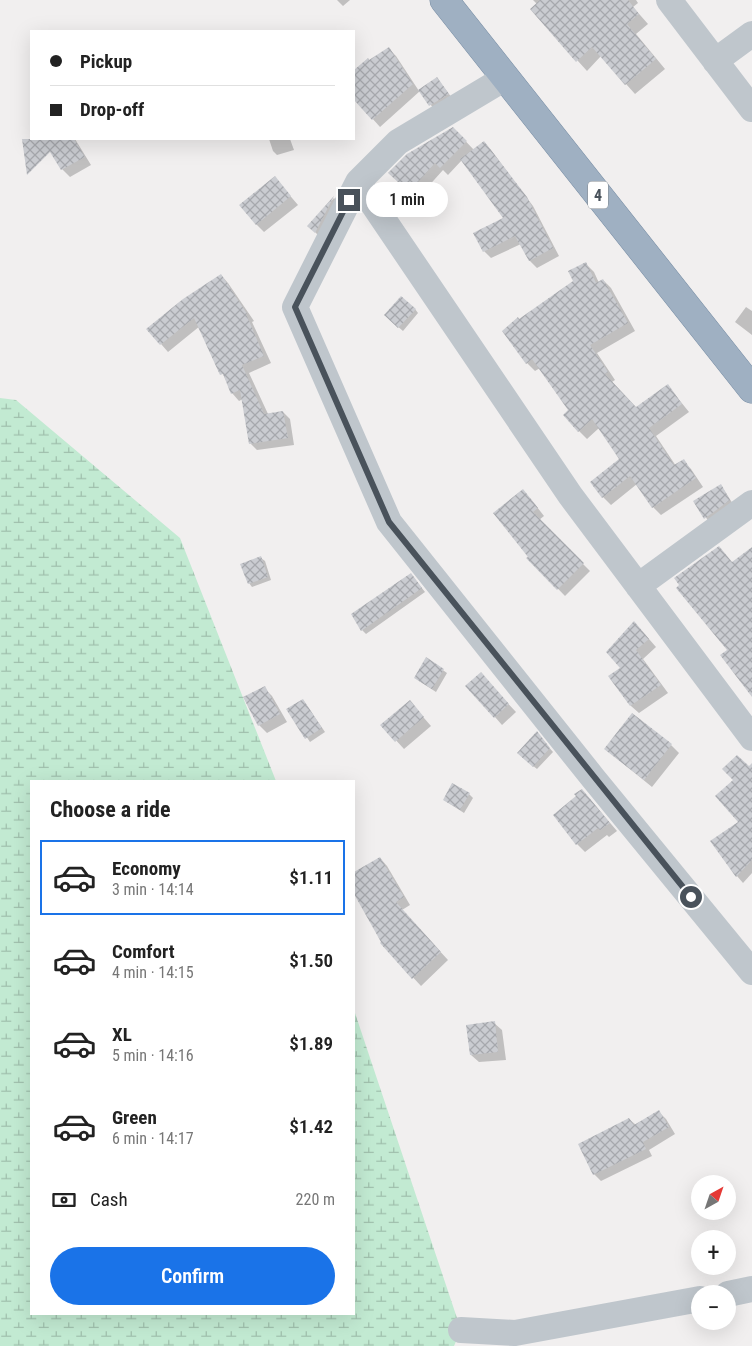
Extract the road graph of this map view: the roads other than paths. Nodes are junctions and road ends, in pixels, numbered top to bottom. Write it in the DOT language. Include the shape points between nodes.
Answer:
graph roads {
  1 [pos="444,0"];
  2 [pos="669,0"];
  3 [pos="752,34"];
  4 [pos="715,60"];
  5 [pos="505,78"];
  6 [pos="752,110"];
  7 [pos="358,182"];
  8 [pos="752,389"];
  9 [pos="752,503"];
  10 [pos="638,586"];
  11 [pos="752,738"];
  12 [pos="752,972"];
  13 [pos="752,1289"];
  14 [pos="736,1292"];
  15 [pos="691,1301"];
  16 [pos="461,1330"];
  1 -- 5 [label="highway, 4"];
  2 -- 4 [label="street"];
  3 -- 4 [label="street"];
  4 -- 6 [label="street"];
  5 -- 7 [label="street" via="398,142"];
  5 -- 8 [label="highway, 4"];
  7 -- 10 [label="street" via="570,495"];
  7 -- 12 [label="street" via="295,307 389,522"];
  9 -- 10 [label="street"];
  10 -- 11 [label="street"];
  13 -- 14 [label="street"];
  15 -- 16 [label="street" via="514,1333"];
}
